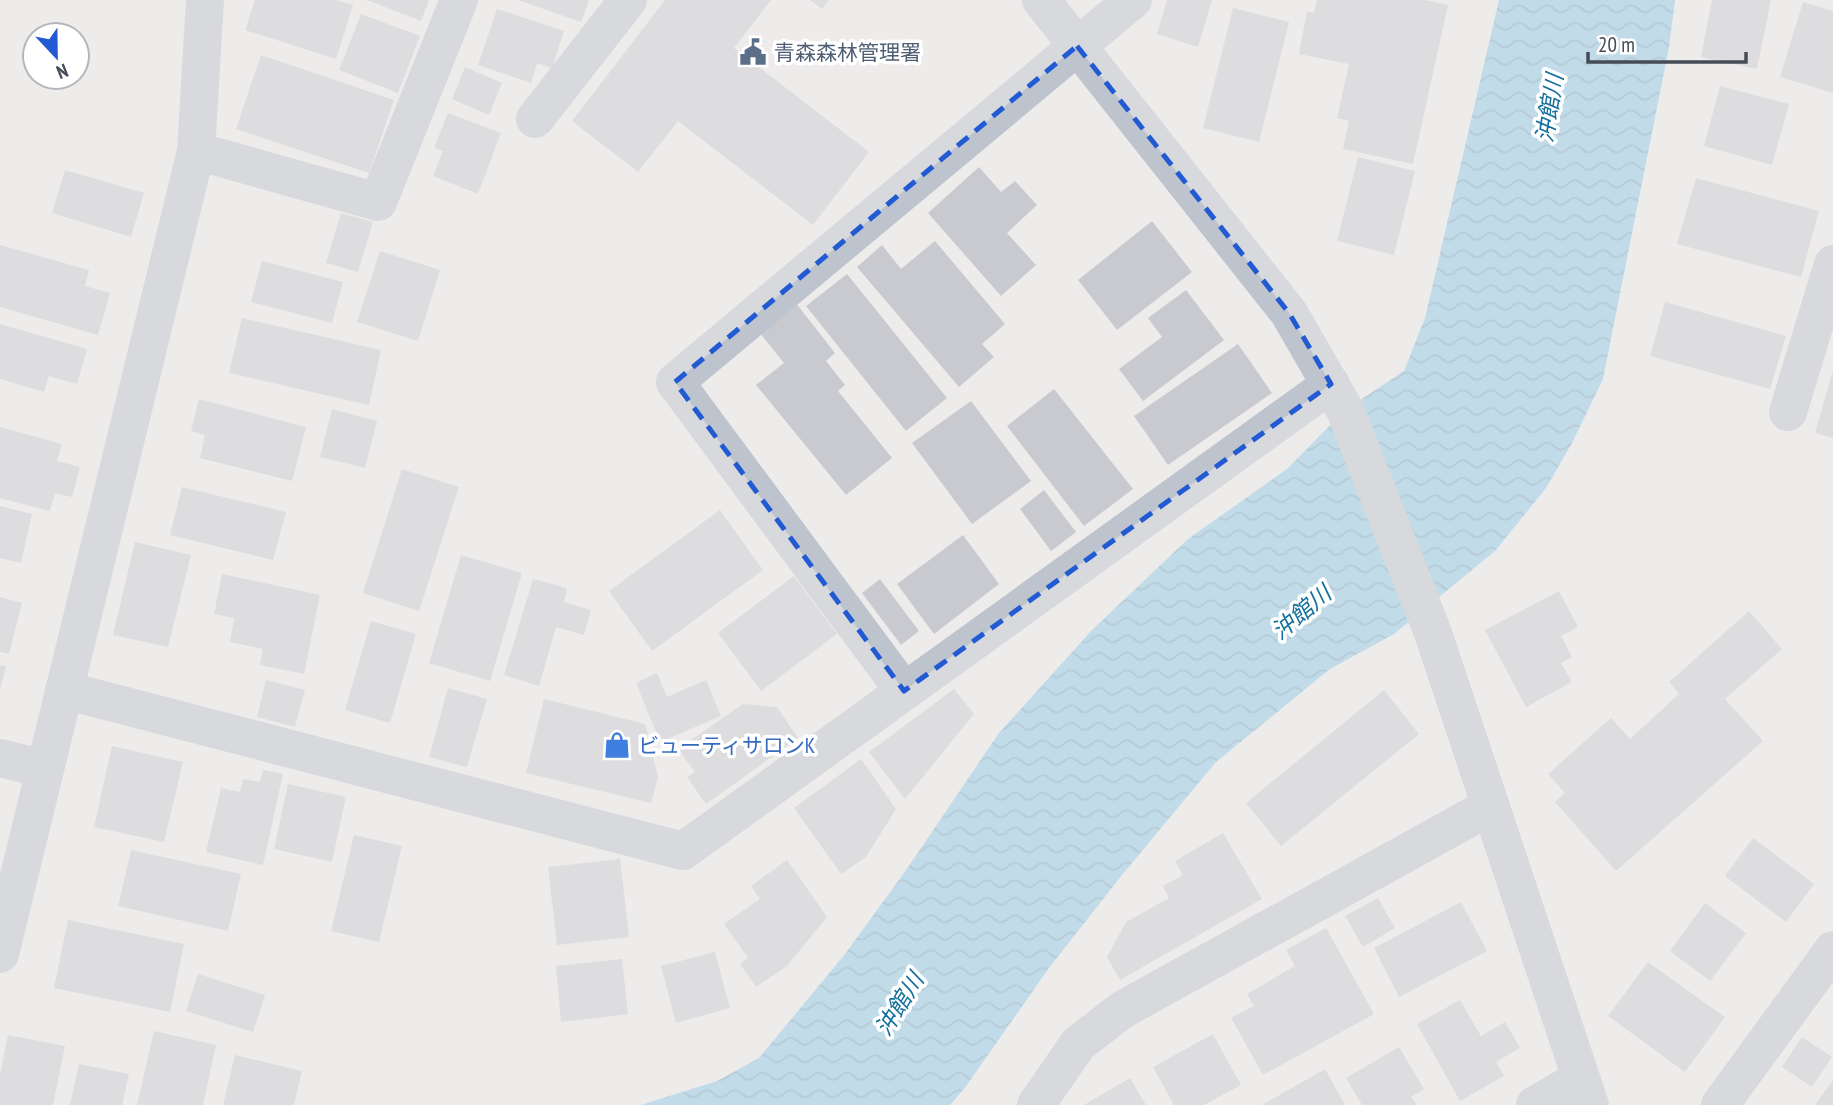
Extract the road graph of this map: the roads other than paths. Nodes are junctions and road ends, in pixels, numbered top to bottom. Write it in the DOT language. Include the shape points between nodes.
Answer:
graph roads {
  1 [pos="205,0"];
  2 [pos="459,0"];
  3 [pos="628,0"];
  4 [pos="1041,0"];
  5 [pos="1133,0"];
  6 [pos="1076,46"];
  7 [pos="535,119"];
  8 [pos="196,151"];
  9 [pos="1833,264"];
  10 [pos="1338,397"];
  11 [pos="1788,412"];
  12 [pos="64,690"];
  13 [pos="904,691"];
  14 [pos="0,758"];
  15 [pos="44,769"];
  16 [pos="1491,806"];
  17 [pos="1833,950"];
  18 [pos="0,954"];
  19 [pos="1585,1092"];
  20 [pos="1036,1105"];
  21 [pos="1535,1105"];
  22 [pos="1720,1105"];
  1 -- 8 [label="street"];
  2 -- 8 [label="street" via="377,202"];
  3 -- 7 [label="street"];
  4 -- 6 [label="street"];
  5 -- 6 [label="street"];
  6 -- 10 [label="street" via="1289,313"];
  6 -- 13 [label="street" via="675,382"];
  8 -- 12 [label="street"];
  9 -- 11 [label="street"];
  10 -- 13 [label="street"];
  10 -- 16 [label="street" via="1428,620"];
  12 -- 13 [label="street" via="683,851"];
  12 -- 15 [label="street"];
  14 -- 15 [label="street"];
  15 -- 18 [label="street"];
  16 -- 19 [label="street"];
  16 -- 20 [label="street" via="1122,1010 1078,1044"];
  17 -- 22 [label="street"];
  19 -- 21 [label="street"];
}
